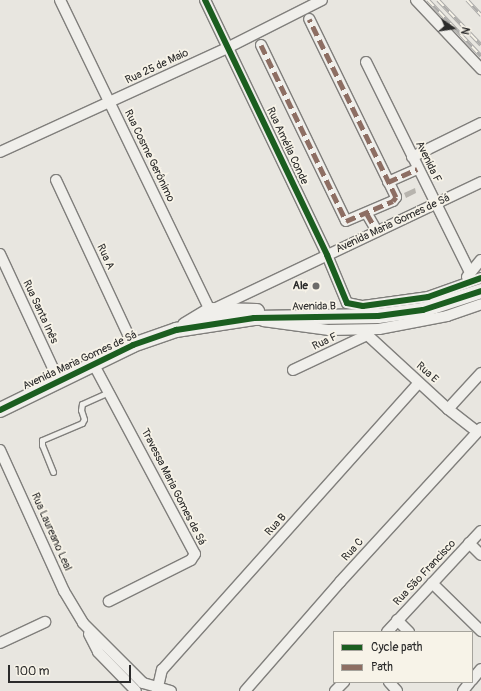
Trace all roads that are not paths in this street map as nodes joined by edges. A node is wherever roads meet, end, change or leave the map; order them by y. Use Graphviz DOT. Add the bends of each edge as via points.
graph roads {
  1 [pos="60,0"];
  2 [pos="205,0"];
  3 [pos="322,0"];
  4 [pos="416,0"];
  5 [pos="309,19"];
  6 [pos="260,44"];
  7 [pos="229,47"];
  8 [pos="366,62"];
  9 [pos="481,69"];
  10 [pos="110,103"];
  11 [pos="481,122"];
  12 [pos="0,152"];
  13 [pos="412,157"];
  14 [pos="417,169"];
  15 [pos="56,180"];
  16 [pos="388,182"];
  17 [pos="481,182"];
  18 [pos="435,204"];
  19 [pos="367,214"];
  20 [pos="377,231"];
  21 [pos="0,254"];
  22 [pos="328,254"];
  23 [pos="481,260"];
  24 [pos="470,272"];
  25 [pos="481,278"];
  26 [pos="464,286"];
  27 [pos="481,291"];
  28 [pos="481,304"];
  29 [pos="317,316"];
  30 [pos="213,317"];
  31 [pos="254,318"];
  32 [pos="365,333"];
  33 [pos="133,345"];
  34 [pos="94,365"];
  35 [pos="293,370"];
  36 [pos="481,373"];
  37 [pos="59,381"];
  38 [pos="420,383"];
  39 [pos="110,392"];
  40 [pos="448,409"];
  41 [pos="0,410"];
  42 [pos="479,430"];
  43 [pos="0,450"];
  44 [pos="53,472"];
  45 [pos="481,531"];
  46 [pos="469,543"];
  47 [pos="481,555"];
  48 [pos="432,583"];
  49 [pos="109,600"];
  50 [pos="397,620"];
  51 [pos="45,622"];
  52 [pos="83,623"];
  53 [pos="388,631"];
  54 [pos="408,631"];
  55 [pos="481,631"];
  56 [pos="0,643"];
  57 [pos="481,669"];
  58 [pos="473,678"];
  59 [pos="343,683"];
  60 [pos="390,683"];
  61 [pos="158,689"];
  62 [pos="136,691"];
  63 [pos="171,691"];
  64 [pos="245,691"];
  65 [pos="335,691"];
  66 [pos="397,691"];
  1 -- 10 [label="street, Rua Cosme Gerônimo"];
  2 -- 7 [label="street, Rua Amélia Conde"];
  3 -- 7 [label="street, Rua 25 de Maio"];
  4 -- 9 [label="street"];
  5 -- 16 [label="street"];
  6 -- 19 [label="street" via="346,221"];
  7 -- 10 [label="street, Rua 25 de Maio"];
  7 -- 22 [label="street, Rua Amélia Conde"];
  8 -- 13 [label="street, Avenida F"];
  10 -- 12 [label="street, Rua 25 de Maio"];
  10 -- 30 [label="street, Rua Cosme Gerônimo"];
  11 -- 13 [label="street"];
  13 -- 14 [label="street, Avenida F"];
  14 -- 16 [label="street"];
  14 -- 18 [label="street, Avenida F"];
  15 -- 33 [label="street, Rua A"];
  16 -- 19 [label="street" via="396,198"];
  17 -- 18 [label="street, Avenida Maria Gomes de Sá"];
  18 -- 20 [label="street, Avenida Maria Gomes de Sá"];
  18 -- 24 [label="street, Avenida F"];
  19 -- 20 [label="street"];
  20 -- 22 [label="street, Avenida Maria Gomes de Sá"];
  21 -- 37 [label="street, Rua Santa Inês"];
  22 -- 26 [label="street, Rua Amélia Conde" via="347,303 363,306 393,303 428,297"];
  22 -- 30 [label="street, Avenida Maria Gomes de Sá"];
  23 -- 24 [label="street"];
  24 -- 26 [label="street"];
  25 -- 26 [label="street"];
  27 -- 29 [label="street, Avenida B" via="423,310 378,316"];
  28 -- 32 [label="street, Rua F" via="447,316"];
  29 -- 30 [label="street, Avenida B" via="307,313"];
  29 -- 31 [label="street, Avenida B"];
  30 -- 31 [label="street, Avenida B"];
  30 -- 33 [label="street, Avenida Maria Gomes de Sá"];
  31 -- 32 [label="street, Rua F" via="299,328"];
  32 -- 35 [label="street, Rua F"];
  32 -- 38 [label="street, Rua E"];
  33 -- 34 [label="street, Avenida Maria Gomes de Sá"];
  34 -- 37 [label="street, Avenida Maria Gomes de Sá"];
  34 -- 39 [label="street, Travessa Maria Gomes de Sá"];
  36 -- 40 [label="street"];
  37 -- 41 [label="street, Avenida Maria Gomes de Sá"];
  38 -- 40 [label="street, Rua E"];
  38 -- 61 [label="street, Rua B" via="162,670"];
  39 -- 44 [label="lane" via="82,404 82,422 42,440"];
  39 -- 49 [label="street, Travessa Maria Gomes de Sá" via="195,554 191,560"];
  40 -- 42 [label="street, Rua E"];
  42 -- 64 [label="street, Rua C"];
  43 -- 52 [label="street, Rua Laureano Leal" via="64,591"];
  45 -- 46 [label="street, Rua São Francisco"];
  46 -- 47 [label="street"];
  46 -- 48 [label="street, Rua São Francisco"];
  48 -- 50 [label="street, Rua São Francisco"];
  48 -- 55 [label="street"];
  50 -- 53 [label="street, Rua São Francisco"];
  50 -- 54 [label="street"];
  51 -- 56 [label="street"];
  52 -- 61 [label="street, Rua Laureano Leal" via="143,682"];
  52 -- 62 [label="street, Rua Laureano Leal" via="98,652"];
  57 -- 58 [label="street"];
  59 -- 65 [label="street"];
  60 -- 66 [label="street"];
  61 -- 63 [label="street"];
}
